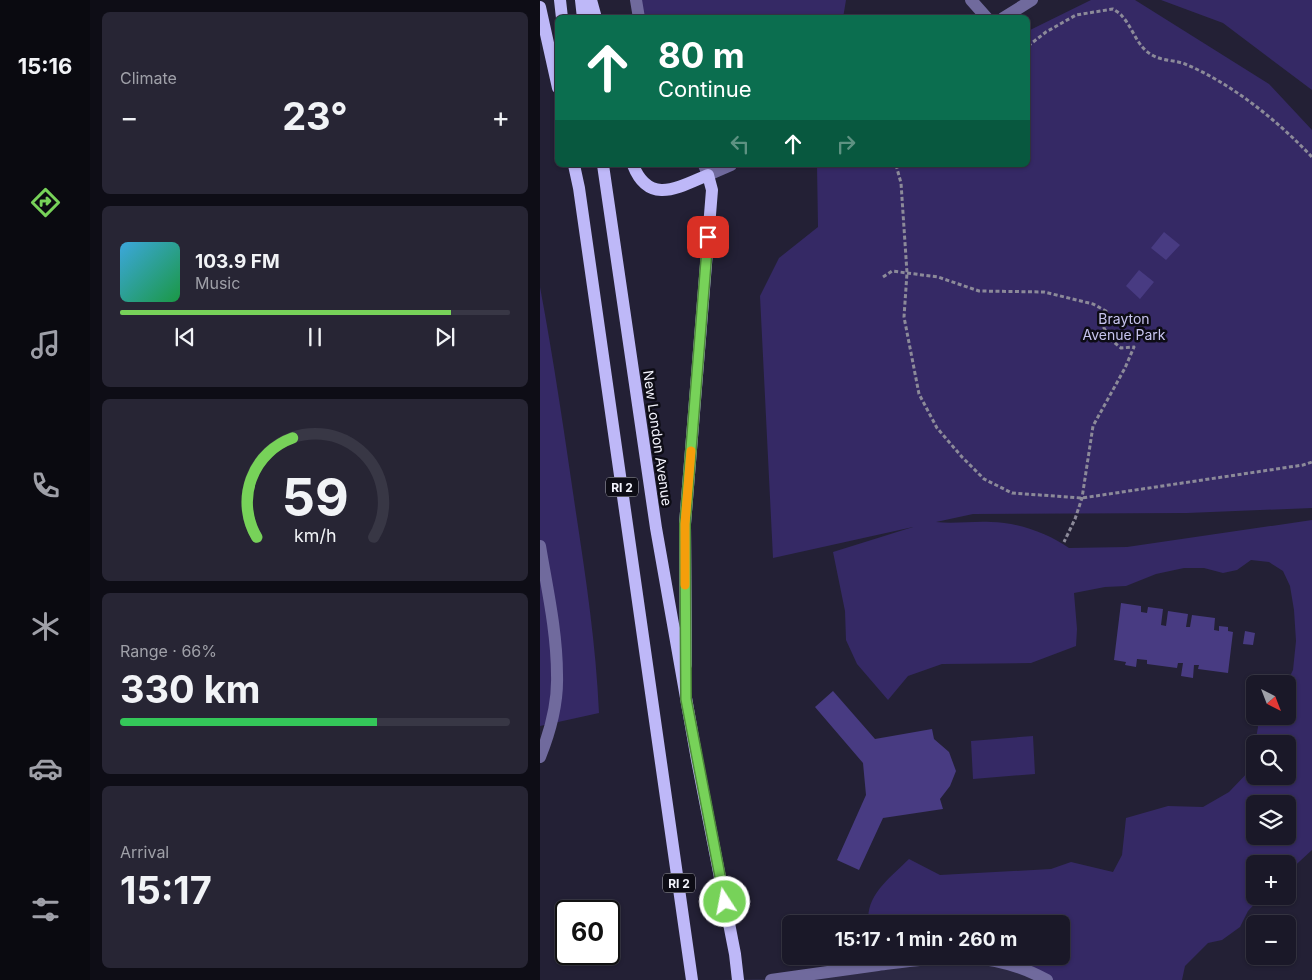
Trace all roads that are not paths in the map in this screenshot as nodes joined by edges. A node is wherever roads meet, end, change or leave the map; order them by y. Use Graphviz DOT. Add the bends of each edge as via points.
graph roads {
  1 [pos="560,0"];
  2 [pos="581,0"];
  3 [pos="591,0"];
  4 [pos="636,0"];
  5 [pos="971,0"];
  6 [pos="1032,0"];
  7 [pos="540,7"];
  8 [pos="562,15"];
  9 [pos="583,15"];
  10 [pos="595,15"];
  11 [pos="638,15"];
  12 [pos="984,15"];
  13 [pos="1008,15"];
  14 [pos="555,74"];
  15 [pos="576,167"];
  16 [pos="603,167"];
  17 [pos="634,167"];
  18 [pos="720,167"];
  19 [pos="706,170"];
  20 [pos="540,546"];
  21 [pos="686,699"];
  22 [pos="540,757"];
  23 [pos="692,980"];
  24 [pos="738,980"];
  25 [pos="772,980"];
  26 [pos="1047,980"];
  1 -- 8 [label="main road"];
  2 -- 9 [label="main road"];
  3 -- 10 [label="main road"];
  4 -- 11 [label="street"];
  5 -- 12 [label="street"];
  6 -- 13 [label="street"];
  7 -- 14 [label="main road"];
  15 -- 23 [label="main road, RI 2"];
  16 -- 21 [label="main road, New London Avenue / RI 2" via="656,528"];
  17 -- 19 [label="main road" via="645,185 659,191 674,189"];
  18 -- 19 [label="street"];
  19 -- 21 [label="main road" via="712,198 685,524"];
  20 -- 22 [label="street" via="558,676 553,711"];
  21 -- 24 [label="main road, New London Avenue / RI 2"];
  25 -- 26 [label="street" via="928,958 968,956 1011,964"];
}
